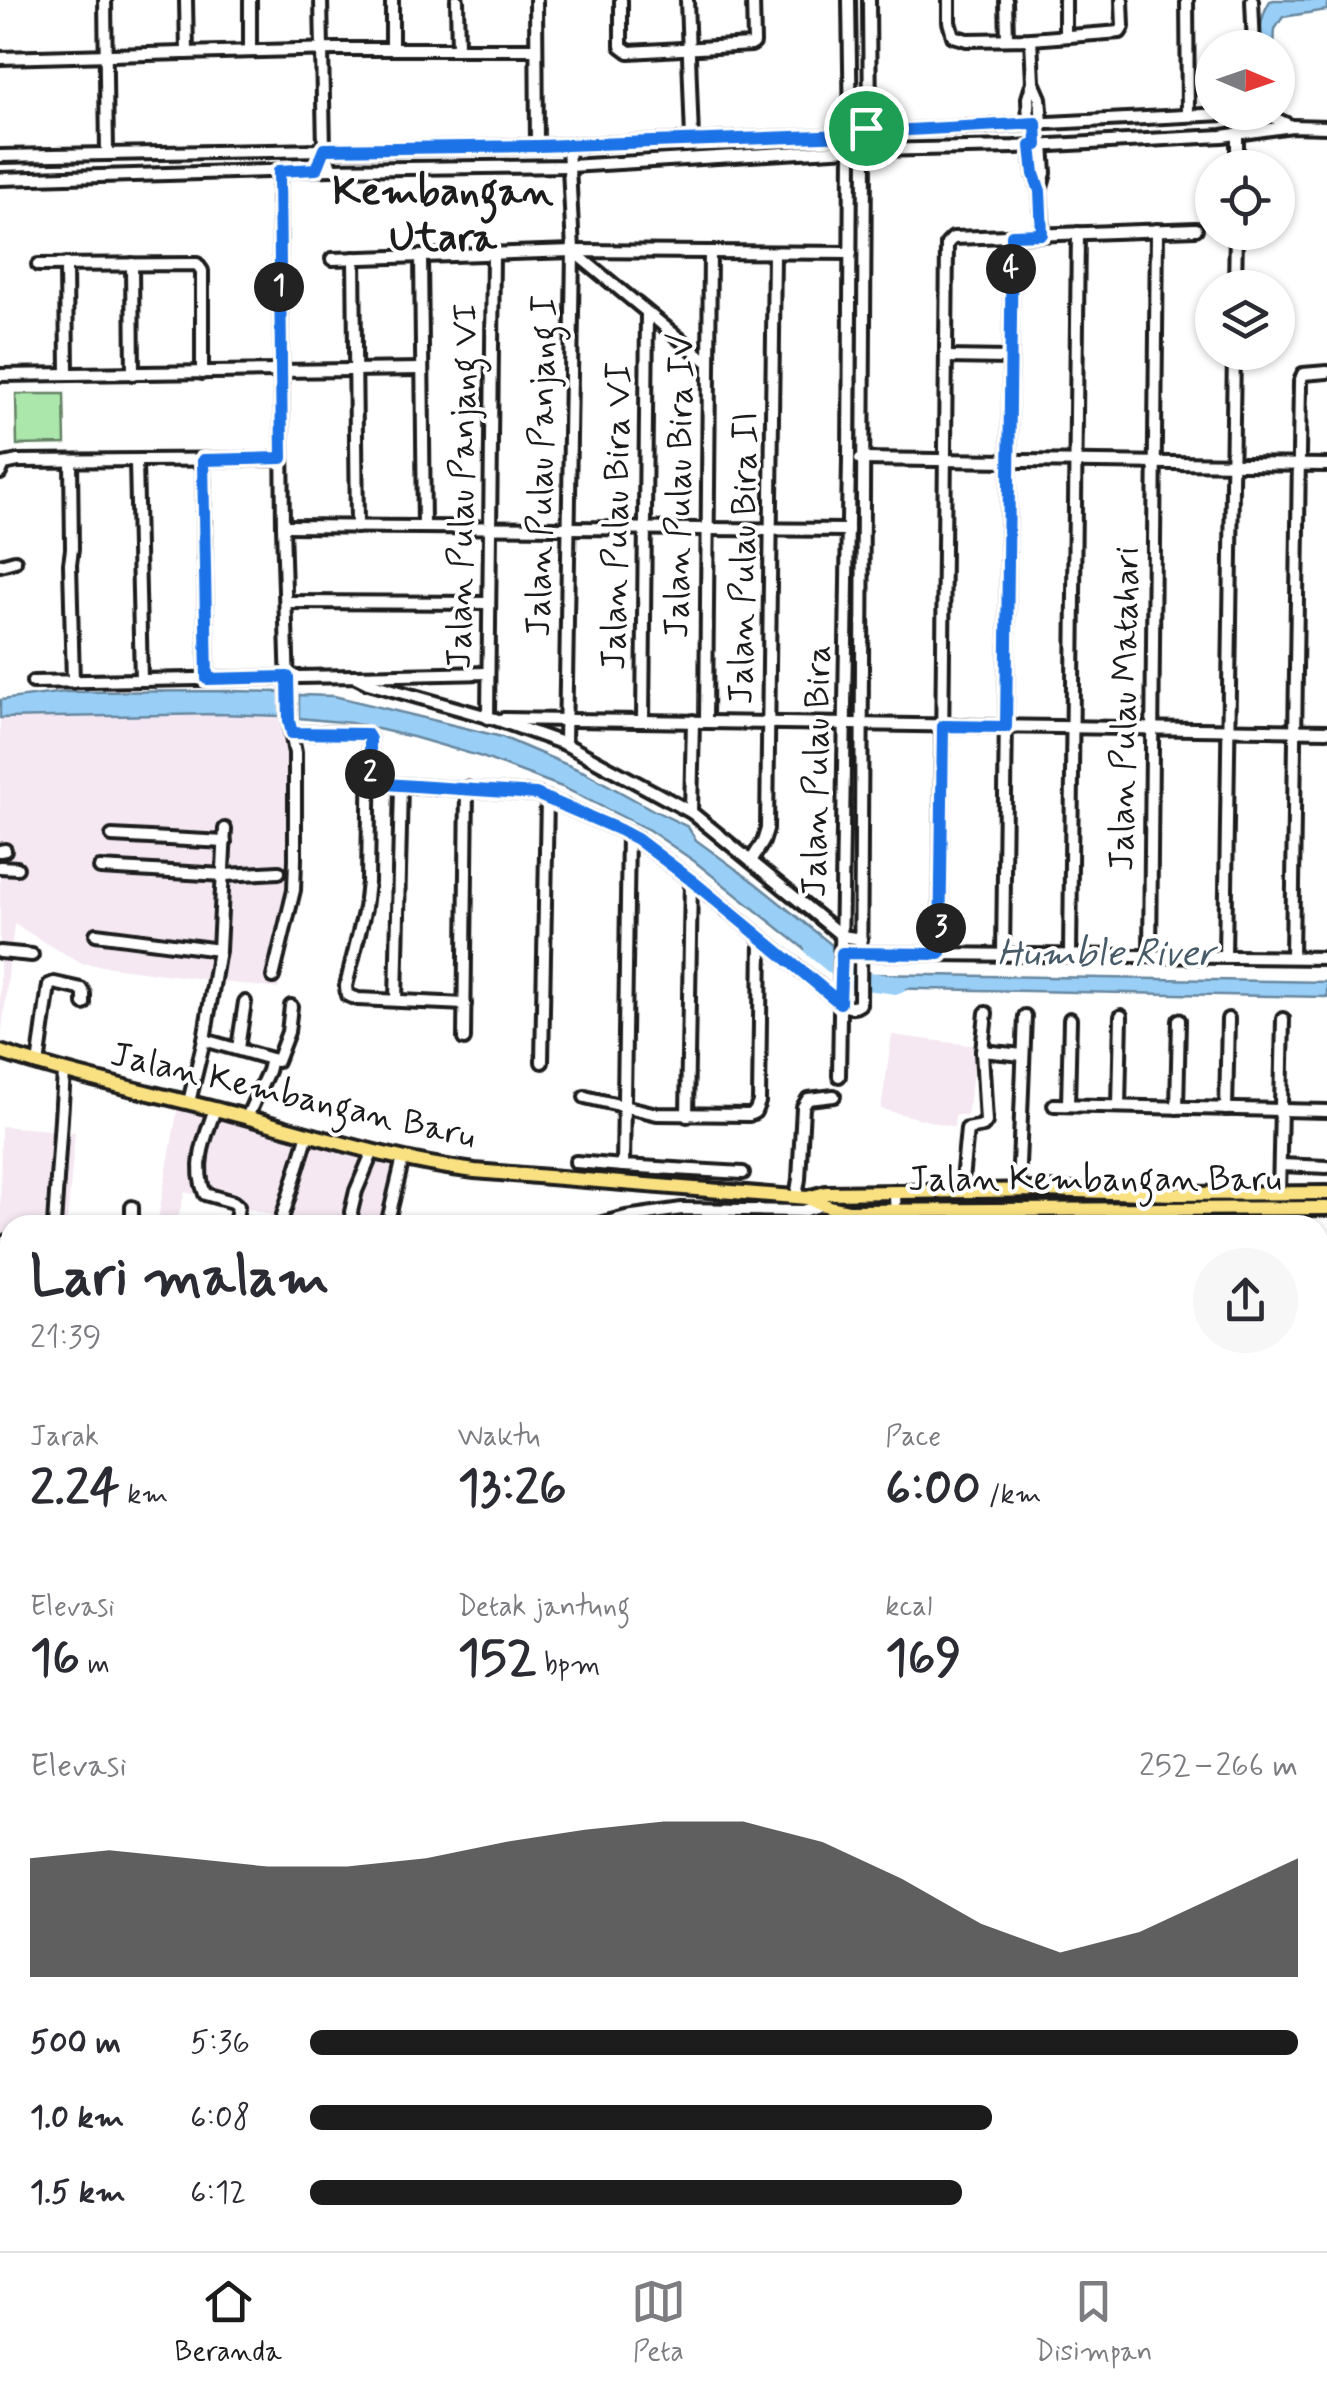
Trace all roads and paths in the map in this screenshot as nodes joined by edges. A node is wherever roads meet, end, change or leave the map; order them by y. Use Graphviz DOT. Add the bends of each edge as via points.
graph roads {
  1 [pos="104,0"];
  2 [pos="186,0"];
  3 [pos="250,0"];
  4 [pos="321,0"];
  5 [pos="392,0"];
  6 [pos="457,0"];
  7 [pos="536,0"];
  8 [pos="621,0"];
  9 [pos="688,0"];
  10 [pos="753,0"];
  11 [pos="849,0"];
  12 [pos="869,0"];
  13 [pos="949,0"];
  14 [pos="1006,0"];
  15 [pos="1065,0"];
  16 [pos="1122,0"];
  17 [pos="1187,0"];
  18 [pos="1252,0"];
  19 [pos="1253,30"];
  20 [pos="1066,36"];
  21 [pos="1006,39"];
  22 [pos="1031,39"];
  23 [pos="392,48"];
  24 [pos="458,48"];
  25 [pos="536,48"];
  26 [pos="322,49"];
  27 [pos="688,50"];
  28 [pos="250,51"];
  29 [pos="186,52"];
  30 [pos="106,56"];
  31 [pos="0,58"];
  32 [pos="1188,115"];
  33 [pos="1195,115"];
  34 [pos="1035,123"];
  35 [pos="1295,126"];
  36 [pos="1327,127"];
  37 [pos="1263,130"];
  38 [pos="871,131"];
  39 [pos="850,134"];
  40 [pos="1237,135"];
  41 [pos="692,140"];
  42 [pos="568,145"];
  43 [pos="1037,145"];
  44 [pos="538,146"];
  45 [pos="324,149"];
  46 [pos="850,150"];
  47 [pos="1237,150"];
  48 [pos="107,153"];
  49 [pos="869,153"];
  50 [pos="0,156"];
  51 [pos="570,166"];
  52 [pos="316,169"];
  53 [pos="332,169"];
  54 [pos="279,171"];
  55 [pos="0,179"];
  56 [pos="1195,229"];
  57 [pos="1157,230"];
  58 [pos="1078,233"];
  59 [pos="1042,234"];
  60 [pos="1012,235"];
  61 [pos="574,251"];
  62 [pos="710,252"];
  63 [pos="774,252"];
  64 [pos="851,253"];
  65 [pos="493,254"];
  66 [pos="421,256"];
  67 [pos="354,258"];
  68 [pos="332,259"];
  69 [pos="66,264"];
  70 [pos="132,264"];
  71 [pos="38,265"];
  72 [pos="647,312"];
  73 [pos="946,357"];
  74 [pos="1010,358"];
  75 [pos="709,363"];
  76 [pos="422,369"];
  77 [pos="1234,370"];
  78 [pos="356,371"];
  79 [pos="280,372"];
  80 [pos="1327,372"];
  81 [pos="202,373"];
  82 [pos="67,374"];
  83 [pos="134,374"];
  84 [pos="0,375"];
  85 [pos="282,458"];
  86 [pos="849,459"];
  87 [pos="203,460"];
  88 [pos="864,460"];
  89 [pos="945,460"];
  90 [pos="136,461"];
  91 [pos="1009,461"];
  92 [pos="71,462"];
  93 [pos="1076,462"];
  94 [pos="1155,463"];
  95 [pos="1232,464"];
  96 [pos="1298,465"];
  97 [pos="1327,465"];
  98 [pos="0,473"];
  99 [pos="283,526"];
  100 [pos="357,527"];
  101 [pos="424,527"];
  102 [pos="490,527"];
  103 [pos="568,527"];
  104 [pos="645,528"];
  105 [pos="708,529"];
  106 [pos="772,529"];
  107 [pos="848,530"];
  108 [pos="16,561"];
  109 [pos="0,565"];
  110 [pos="286,602"];
  111 [pos="489,603"];
  112 [pos="488,672"];
  113 [pos="354,676"];
  114 [pos="207,679"];
  115 [pos="140,680"];
  116 [pos="288,681"];
  117 [pos="33,682"];
  118 [pos="72,682"];
  119 [pos="492,718"];
  120 [pos="565,720"];
  121 [pos="643,721"];
  122 [pos="692,721"];
  123 [pos="706,721"];
  124 [pos="770,722"];
  125 [pos="845,722"];
  126 [pos="290,726"];
  127 [pos="862,726"];
  128 [pos="943,726"];
  129 [pos="1006,727"];
  130 [pos="1072,728"];
  131 [pos="1152,729"];
  132 [pos="1227,730"];
  133 [pos="1294,730"];
  134 [pos="1327,730"];
  135 [pos="565,744"];
  136 [pos="370,783"];
  137 [pos="400,784"];
  138 [pos="467,788"];
  139 [pos="547,798"];
  140 [pos="691,812"];
  141 [pos="628,834"];
  142 [pos="112,836"];
  143 [pos="751,861"];
  144 [pos="0,867"];
  145 [pos="17,868"];
  146 [pos="100,868"];
  147 [pos="279,872"];
  148 [pos="224,875"];
  149 [pos="691,880"];
  150 [pos="96,934"];
  151 [pos="842,936"];
  152 [pos="761,939"];
  153 [pos="861,939"];
  154 [pos="219,950"];
  155 [pos="0,952"];
  156 [pos="842,953"];
  157 [pos="861,953"];
  158 [pos="940,954"];
  159 [pos="1003,954"];
  160 [pos="1070,955"];
  161 [pos="32,956"];
  162 [pos="1150,956"];
  163 [pos="1224,957"];
  164 [pos="1292,958"];
  165 [pos="1327,958"];
  166 [pos="273,977"];
  167 [pos="841,998"];
  168 [pos="396,1000"];
  169 [pos="246,1002"];
  170 [pos="84,1004"];
  171 [pos="464,1004"];
  172 [pos="291,1006"];
  173 [pos="986,1013"];
  174 [pos="1025,1016"];
  175 [pos="1121,1016"];
  176 [pos="1070,1019"];
  177 [pos="1283,1019"];
  178 [pos="1179,1020"];
  179 [pos="1228,1020"];
  180 [pos="464,1039"];
  181 [pos="204,1040"];
  182 [pos="238,1048"];
  183 [pos="0,1052"];
  184 [pos="982,1052"];
  185 [pos="1023,1055"];
  186 [pos="271,1059"];
  187 [pos="542,1062"];
  188 [pos="38,1065"];
  189 [pos="64,1072"];
  190 [pos="839,1076"];
  191 [pos="834,1096"];
  192 [pos="585,1097"];
  193 [pos="190,1102"];
  194 [pos="1054,1105"];
  195 [pos="1068,1105"];
  196 [pos="1119,1106"];
  197 [pos="624,1107"];
  198 [pos="1177,1108"];
  199 [pos="216,1109"];
  200 [pos="1226,1109"];
  201 [pos="1281,1110"];
  202 [pos="1327,1111"];
  203 [pos="687,1116"];
  204 [pos="247,1118"];
  205 [pos="308,1134"];
  206 [pos="374,1151"];
  207 [pos="403,1158"];
  208 [pos="576,1162"];
  209 [pos="622,1166"];
  210 [pos="1280,1166"];
  211 [pos="1327,1166"];
  212 [pos="742,1172"];
  213 [pos="1018,1190"];
  214 [pos="961,1191"];
  215 [pos="1327,1193"];
  216 [pos="896,1194"];
  217 [pos="1279,1194"];
  218 [pos="801,1197"];
  219 [pos="822,1205"];
  220 [pos="132,1207"];
  221 [pos="1327,1208"];
  222 [pos="55,1215"];
  223 [pos="132,1215"];
  224 [pos="237,1215"];
  225 [pos="283,1215"];
  226 [pos="351,1215"];
  227 [pos="389,1215"];
  228 [pos="640,1215"];
  229 [pos="872,1215"];
  230 [pos="896,1215"];
  231 [pos="1053,1215"];
  1 -- 30 [label="street"];
  2 -- 29 [label="street"];
  3 -- 28 [label="street"];
  4 -- 26 [label="street"];
  5 -- 23 [label="street"];
  6 -- 24 [label="street"];
  7 -- 25 [label="street"];
  8 -- 27 [label="street" via="624,50"];
  9 -- 27 [label="street"];
  10 -- 27 [label="street" via="751,46"];
  11 -- 39 [label="street"];
  12 -- 38 [label="street"];
  13 -- 21 [label="street" via="953,36"];
  14 -- 21 [label="street"];
  15 -- 20 [label="street"];
  16 -- 20 [label="street" via="1120,32"];
  17 -- 32 [label="street"];
  18 -- 19 [label="street"];
  20 -- 22 [label="street"];
  21 -- 22 [label="street"];
  22 -- 34 [label="street" via="1028,98"];
  23 -- 24 [label="street"];
  23 -- 26 [label="street"];
  24 -- 25 [label="street"];
  25 -- 44 [label="street"];
  26 -- 28 [label="street"];
  26 -- 45 [label="street"];
  27 -- 41 [label="street"];
  28 -- 29 [label="street"];
  29 -- 30 [label="street"];
  30 -- 31 [label="street"];
  30 -- 48 [label="street"];
  32 -- 33 [label="street"];
  32 -- 34 [label="street"];
  34 -- 38 [label="street"];
  34 -- 43 [label="street"];
  35 -- 36 [label="street"];
  37 -- 40 [label="street"];
  38 -- 39 [label="street"];
  38 -- 49 [label="street" via="876,142"];
  39 -- 41 [label="street"];
  39 -- 46 [label="street"];
  40 -- 43 [label="street"];
  40 -- 47 [label="street"];
  41 -- 42 [label="street"];
  42 -- 44 [label="street"];
  42 -- 51 [label="street"];
  43 -- 49 [label="street"];
  43 -- 59 [label="street"];
  44 -- 45 [label="street"];
  45 -- 48 [label="street"];
  45 -- 52 [label="street"];
  45 -- 53 [label="street"];
  46 -- 49 [label="street"];
  46 -- 51 [label="street"];
  46 -- 64 [label="street, Jalan Pulau Bira"];
  48 -- 50 [label="street"];
  49 -- 88 [label="street, Jalan Pulau Bira"];
  51 -- 53 [label="street"];
  51 -- 61 [label="street"];
  52 -- 53 [label="street"];
  52 -- 54 [label="street"];
  54 -- 55 [label="street"];
  54 -- 79 [label="street"];
  56 -- 57 [label="street"];
  57 -- 58 [label="street"];
  57 -- 94 [label="street, Jalan Pulau Matahari"];
  58 -- 59 [label="street"];
  58 -- 93 [label="street"];
  59 -- 60 [label="street"];
  60 -- 73 [label="street" via="949,240"];
  60 -- 74 [label="street"];
  61 -- 62 [label="street"];
  61 -- 65 [label="street, Jalan Pulau Panjang I"];
  61 -- 72 [label="street"];
  61 -- 103 [label="street, Jalan Pulau Panjang I"];
  62 -- 63 [label="street"];
  62 -- 75 [label="street, Jalan Pulau Bira IV"];
  63 -- 64 [label="street"];
  63 -- 106 [label="street, Jalan Pulau Bira II"];
  64 -- 86 [label="street, Jalan Pulau Bira"];
  65 -- 66 [label="street, Jalan Pulau Panjang I"];
  65 -- 102 [label="street, Jalan Pulau Panjang VI"];
  66 -- 67 [label="street, Jalan Pulau Panjang I"];
  66 -- 76 [label="street"];
  67 -- 68 [label="street, Jalan Pulau Panjang I"];
  67 -- 78 [label="street"];
  69 -- 70 [label="street"];
  69 -- 71 [label="street"];
  69 -- 82 [label="street"];
  70 -- 81 [label="street" via="200,266"];
  70 -- 83 [label="street"];
  72 -- 75 [label="street"];
  72 -- 104 [label="street, Jalan Pulau Bira VI"];
  73 -- 74 [label="street"];
  73 -- 89 [label="street"];
  74 -- 91 [label="street"];
  75 -- 105 [label="street, Jalan Pulau Bira IV"];
  76 -- 78 [label="street"];
  76 -- 101 [label="street"];
  77 -- 95 [label="street"];
  78 -- 79 [label="street"];
  78 -- 100 [label="street"];
  79 -- 81 [label="street"];
  79 -- 85 [label="street"];
  80 -- 96 [label="street" via="1302,374"];
  81 -- 83 [label="street"];
  82 -- 83 [label="street"];
  82 -- 84 [label="street"];
  85 -- 87 [label="street"];
  85 -- 99 [label="street"];
  86 -- 88 [label="street"];
  86 -- 107 [label="street, Jalan Pulau Bira"];
  87 -- 90 [label="street"];
  87 -- 114 [label="street"];
  88 -- 89 [label="street"];
  88 -- 127 [label="street, Jalan Pulau Bira"];
  89 -- 91 [label="street"];
  89 -- 128 [label="street"];
  90 -- 92 [label="street"];
  90 -- 115 [label="street"];
  91 -- 93 [label="street"];
  91 -- 129 [label="street"];
  92 -- 98 [label="street" via="10,462"];
  92 -- 118 [label="street"];
  93 -- 94 [label="street"];
  93 -- 130 [label="street"];
  94 -- 95 [label="street"];
  94 -- 131 [label="street, Jalan Pulau Matahari"];
  95 -- 96 [label="street"];
  95 -- 132 [label="street"];
  96 -- 97 [label="street"];
  96 -- 133 [label="street"];
  99 -- 100 [label="street"];
  99 -- 110 [label="street"];
  100 -- 101 [label="street"];
  101 -- 102 [label="street"];
  102 -- 103 [label="street"];
  102 -- 111 [label="street, Jalan Pulau Panjang VI"];
  103 -- 104 [label="street"];
  103 -- 120 [label="street, Jalan Pulau Panjang I"];
  104 -- 105 [label="street"];
  104 -- 121 [label="street, Jalan Pulau Bira VI"];
  105 -- 106 [label="street"];
  105 -- 123 [label="street, Jalan Pulau Bira IV"];
  106 -- 107 [label="street"];
  106 -- 124 [label="street, Jalan Pulau Bira II"];
  107 -- 125 [label="street, Jalan Pulau Bira"];
  108 -- 109 [label="street"];
  110 -- 111 [label="street"];
  110 -- 116 [label="street"];
  111 -- 112 [label="street, Jalan Pulau Panjang VI"];
  112 -- 113 [label="street"];
  112 -- 119 [label="street, Jalan Pulau Panjang VI"];
  113 -- 116 [label="street"];
  113 -- 119 [label="street"];
  114 -- 115 [label="street"];
  114 -- 116 [label="street"];
  115 -- 118 [label="street"];
  116 -- 126 [label="street"];
  117 -- 118 [label="street"];
  119 -- 120 [label="street"];
  119 -- 135 [label="street"];
  120 -- 121 [label="street"];
  120 -- 135 [label="street, Jalan Pulau Panjang I"];
  121 -- 122 [label="street"];
  122 -- 123 [label="street"];
  122 -- 140 [label="street"];
  123 -- 124 [label="street"];
  124 -- 125 [label="street"];
  124 -- 143 [label="street, Jalan Pulau Bira II" via="767,829"];
  125 -- 127 [label="street"];
  125 -- 151 [label="street, Jalan Pulau Bira"];
  126 -- 136 [label="street" via="367,734"];
  126 -- 166 [label="street" via="295,875"];
  127 -- 128 [label="street"];
  127 -- 153 [label="street, Jalan Pulau Bira"];
  128 -- 129 [label="street"];
  128 -- 158 [label="street"];
  129 -- 130 [label="street"];
  129 -- 159 [label="street"];
  130 -- 131 [label="street"];
  130 -- 160 [label="street"];
  131 -- 132 [label="street"];
  131 -- 162 [label="street, Jalan Pulau Matahari"];
  132 -- 133 [label="street"];
  132 -- 163 [label="street"];
  133 -- 134 [label="street"];
  133 -- 164 [label="street"];
  135 -- 140 [label="street"];
  136 -- 137 [label="street"];
  136 -- 168 [label="street" via="368,882 347,995"];
  137 -- 138 [label="street"];
  137 -- 168 [label="street"];
  138 -- 139 [label="street"];
  138 -- 171 [label="street"];
  139 -- 141 [label="street"];
  139 -- 187 [label="street"];
  140 -- 143 [label="street"];
  141 -- 149 [label="street"];
  141 -- 197 [label="street"];
  142 -- 148 [label="street" via="225,836"];
  143 -- 151 [label="street"];
  144 -- 145 [label="street"];
  146 -- 148 [label="street"];
  147 -- 148 [label="street"];
  148 -- 154 [label="street"];
  149 -- 152 [label="street"];
  149 -- 203 [label="street"];
  150 -- 154 [label="street"];
  151 -- 153 [label="street"];
  151 -- 156 [label="street, Jalan Pulau Bira"];
  152 -- 167 [label="street"];
  152 -- 203 [label="street" via="758,1107 749,1115"];
  153 -- 157 [label="street, Jalan Pulau Bira"];
  154 -- 181 [label="street"];
  155 -- 161 [label="street"];
  156 -- 157 [label="street"];
  156 -- 167 [label="street, Jalan Pulau Bira"];
  157 -- 158 [label="street"];
  157 -- 167 [label="street, Jalan Pulau Bira" via="860,1004 853,1008"];
  158 -- 159 [label="street"];
  159 -- 160 [label="street"];
  160 -- 162 [label="street"];
  162 -- 163 [label="street"];
  163 -- 164 [label="street"];
  164 -- 165 [label="street"];
  167 -- 190 [label="street"];
  168 -- 171 [label="street"];
  169 -- 182 [label="street"];
  170 -- 188 [label="street" via="81,989 49,985"];
  171 -- 180 [label="street"];
  172 -- 186 [label="street" via="277,1062"];
  173 -- 184 [label="street"];
  174 -- 185 [label="street"];
  175 -- 196 [label="street"];
  176 -- 195 [label="street"];
  177 -- 201 [label="street"];
  178 -- 198 [label="street"];
  179 -- 200 [label="street"];
  181 -- 182 [label="street"];
  181 -- 193 [label="street"];
  182 -- 186 [label="street"];
  183 -- 188 [label="main road, Jalan Kembangan Baru"];
  184 -- 185 [label="street"];
  184 -- 214 [label="street" via="986,1122 967,1129"];
  185 -- 213 [label="street"];
  186 -- 204 [label="street"];
  188 -- 189 [label="main road, Jalan Kembangan Baru"];
  189 -- 193 [label="main road, Jalan Kembangan Baru"];
  189 -- 222 [label="street, Jalan Kembangan Baru"];
  191 -- 218 [label="street" via="808,1099 803,1107"];
  192 -- 197 [label="street"];
  193 -- 199 [label="main road, Jalan Kembangan Baru"];
  194 -- 195 [label="street"];
  195 -- 196 [label="street"];
  196 -- 198 [label="street"];
  197 -- 203 [label="street"];
  197 -- 209 [label="street"];
  198 -- 200 [label="street"];
  199 -- 204 [label="main road, Jalan Kembangan Baru"];
  199 -- 224 [label="street" via="198,1161 202,1187 238,1206"];
  200 -- 201 [label="street"];
  201 -- 202 [label="street"];
  201 -- 210 [label="street"];
  204 -- 205 [label="main road, Jalan Kembangan Baru"];
  205 -- 206 [label="main road, Jalan Kembangan Baru"];
  205 -- 225 [label="street"];
  206 -- 207 [label="main road, Jalan Kembangan Baru"];
  206 -- 226 [label="street"];
  207 -- 218 [label="main road, Jalan Kembangan Baru" via="476,1171"];
  207 -- 227 [label="street"];
  208 -- 209 [label="street"];
  209 -- 212 [label="street"];
  210 -- 211 [label="street"];
  210 -- 217 [label="street"];
  213 -- 214 [label="main road, Jalan Kembangan Baru"];
  213 -- 217 [label="main road, Jalan Kembangan Baru"];
  214 -- 216 [label="main road, Jalan Kembangan Baru"];
  215 -- 217 [label="main road, Jalan Kembangan Baru"];
  216 -- 218 [label="main road, Jalan Kembangan Baru"];
  216 -- 230 [label="street"];
  218 -- 219 [label="main road, Jalan Kembangan Baru"];
  219 -- 228 [label="street"];
  219 -- 229 [label="main road, Jalan Kembangan Baru"];
  220 -- 223 [label="street"];
  221 -- 231 [label="main road, Jalan Kembangan Baru"];
}
